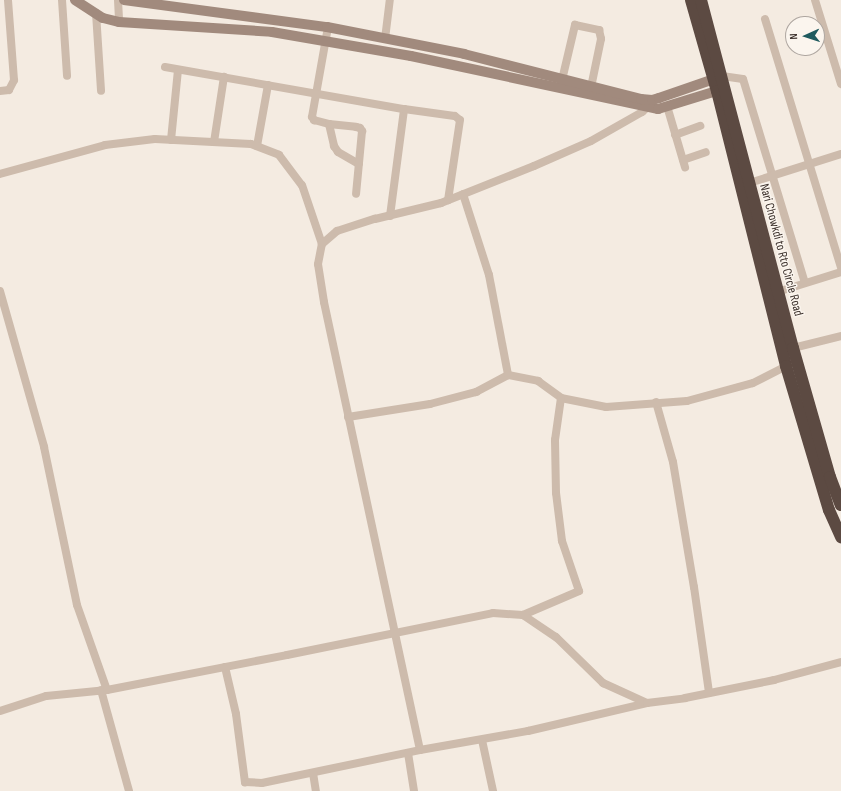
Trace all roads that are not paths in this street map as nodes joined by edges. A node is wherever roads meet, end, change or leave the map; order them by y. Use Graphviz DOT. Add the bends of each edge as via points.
graph roads {
  1 [pos="8,0"];
  2 [pos="62,0"];
  3 [pos="75,0"];
  4 [pos="118,0"];
  5 [pos="124,0"];
  6 [pos="390,0"];
  7 [pos="815,0"];
  8 [pos="697,3"];
  9 [pos="96,13"];
  10 [pos="765,19"];
  11 [pos="119,22"];
  12 [pos="328,27"];
  13 [pos="385,39"];
  14 [pos="325,41"];
  15 [pos="488,60"];
  16 [pos="165,67"];
  17 [pos="178,70"];
  18 [pos="485,72"];
  19 [pos="67,76"];
  20 [pos="224,77"];
  21 [pos="562,80"];
  22 [pos="722,82"];
  23 [pos="841,84"];
  24 [pos="268,85"];
  25 [pos="0,91"];
  26 [pos="101,91"];
  27 [pos="591,91"];
  28 [pos="316,93"];
  29 [pos="651,104"];
  30 [pos="667,106"];
  31 [pos="404,109"];
  32 [pos="329,124"];
  33 [pos="700,126"];
  34 [pos="675,135"];
  35 [pos="171,140"];
  36 [pos="214,142"];
  37 [pos="258,146"];
  38 [pos="706,152"];
  39 [pos="841,154"];
  40 [pos="359,164"];
  41 [pos="808,164"];
  42 [pos="0,174"];
  43 [pos="773,175"];
  44 [pos="744,185"];
  45 [pos="356,194"];
  46 [pos="463,194"];
  47 [pos="448,200"];
  48 [pos="390,216"];
  49 [pos="322,244"];
  50 [pos="841,268"];
  51 [pos="841,272"];
  52 [pos="805,283"];
  53 [pos="0,291"];
  54 [pos="773,294"];
  55 [pos="841,336"];
  56 [pos="793,348"];
  57 [pos="786,366"];
  58 [pos="508,375"];
  59 [pos="561,398"];
  60 [pos="656,402"];
  61 [pos="348,417"];
  62 [pos="841,505"];
  63 [pos="841,537"];
  64 [pos="523,615"];
  65 [pos="394,632"];
  66 [pos="841,662"];
  67 [pos="225,667"];
  68 [pos="104,690"];
  69 [pos="709,693"];
  70 [pos="647,703"];
  71 [pos="0,711"];
  72 [pos="482,740"];
  73 [pos="420,750"];
  74 [pos="408,753"];
  75 [pos="313,773"];
  76 [pos="252,782"];
  77 [pos="129,791"];
  78 [pos="246,791"];
  79 [pos="316,791"];
  80 [pos="414,791"];
  81 [pos="493,791"];
  1 -- 25 [label="street" via="14,80 9,90"];
  2 -- 19 [label="street"];
  3 -- 9 [label="street"];
  4 -- 11 [label="street"];
  5 -- 12 [label="street"];
  6 -- 13 [label="street"];
  7 -- 23 [label="street"];
  8 -- 22 [label="highway, Nari Chowkdi to Rto Circle Road"];
  9 -- 11 [label="street"];
  9 -- 26 [label="street"];
  10 -- 41 [label="street"];
  11 -- 14 [label="street" via="272,32"];
  12 -- 13 [label="street"];
  12 -- 14 [label="street"];
  13 -- 15 [label="street"];
  14 -- 18 [label="street"];
  14 -- 28 [label="street"];
  15 -- 18 [label="street"];
  15 -- 21 [label="street"];
  16 -- 17 [label="street"];
  17 -- 20 [label="street"];
  17 -- 35 [label="street"];
  18 -- 27 [label="street"];
  20 -- 24 [label="street"];
  20 -- 36 [label="street"];
  21 -- 27 [label="street"];
  21 -- 27 [label="street" via="575,25 600,30"];
  22 -- 29 [label="street"];
  22 -- 30 [label="street"];
  22 -- 43 [label="street" via="743,79"];
  22 -- 44 [label="highway, Nari Chowkdi to Rto Circle Road"];
  24 -- 28 [label="street"];
  24 -- 37 [label="street"];
  27 -- 29 [label="street" via="641,99"];
  28 -- 31 [label="street"];
  28 -- 32 [label="street" via="312,117 314,120"];
  29 -- 30 [label="street" via="658,109"];
  29 -- 46 [label="street" via="590,141"];
  30 -- 34 [label="street"];
  31 -- 47 [label="street" via="455,116 460,120"];
  31 -- 48 [label="street"];
  32 -- 40 [label="street" via="338,152"];
  32 -- 40 [label="street" via="360,128 362,131"];
  33 -- 34 [label="street"];
  34 -- 38 [label="street" via="684,163"];
  35 -- 36 [label="street"];
  35 -- 42 [label="street" via="155,139 105,145"];
  36 -- 37 [label="street"];
  37 -- 49 [label="street" via="279,155 302,185"];
  39 -- 41 [label="street"];
  40 -- 45 [label="street"];
  41 -- 43 [label="street"];
  41 -- 50 [label="street"];
  43 -- 44 [label="street"];
  43 -- 52 [label="street"];
  44 -- 54 [label="highway, Nari Chowkdi to Rto Circle Road"];
  46 -- 47 [label="street"];
  46 -- 58 [label="street" via="489,275"];
  47 -- 48 [label="street"];
  48 -- 49 [label="street" via="337,231"];
  49 -- 61 [label="street" via="318,264"];
  51 -- 52 [label="street"];
  52 -- 54 [label="street"];
  53 -- 68 [label="street" via="44,447 77,605"];
  54 -- 56 [label="highway, Nari Chowkdi to Rto Circle Road"];
  54 -- 57 [label="highway"];
  55 -- 56 [label="street"];
  56 -- 62 [label="highway, Nari Chowkdi to Rto Circle Road" via="830,477"];
  57 -- 60 [label="street" via="753,382 687,401"];
  57 -- 63 [label="highway" via="829,510"];
  58 -- 59 [label="street" via="538,380"];
  58 -- 61 [label="street" via="476,392 430,404"];
  59 -- 60 [label="street" via="606,407"];
  59 -- 64 [label="street" via="555,440 556,493 562,540 579,591"];
  60 -- 69 [label="street" via="673,462"];
  61 -- 65 [label="street"];
  64 -- 65 [label="street" via="493,613"];
  64 -- 70 [label="street" via="556,637 603,683"];
  65 -- 67 [label="street"];
  65 -- 73 [label="street"];
  66 -- 69 [label="street" via="774,680"];
  67 -- 68 [label="street"];
  67 -- 76 [label="street" via="236,714 245,782"];
  68 -- 71 [label="street" via="46,696"];
  68 -- 77 [label="street"];
  69 -- 70 [label="street"];
  70 -- 72 [label="street"];
  72 -- 73 [label="street"];
  72 -- 81 [label="street"];
  73 -- 74 [label="street"];
  74 -- 75 [label="street"];
  74 -- 80 [label="street"];
  75 -- 76 [label="street" via="262,783"];
  75 -- 79 [label="street"];
  76 -- 78 [label="street"];
}
